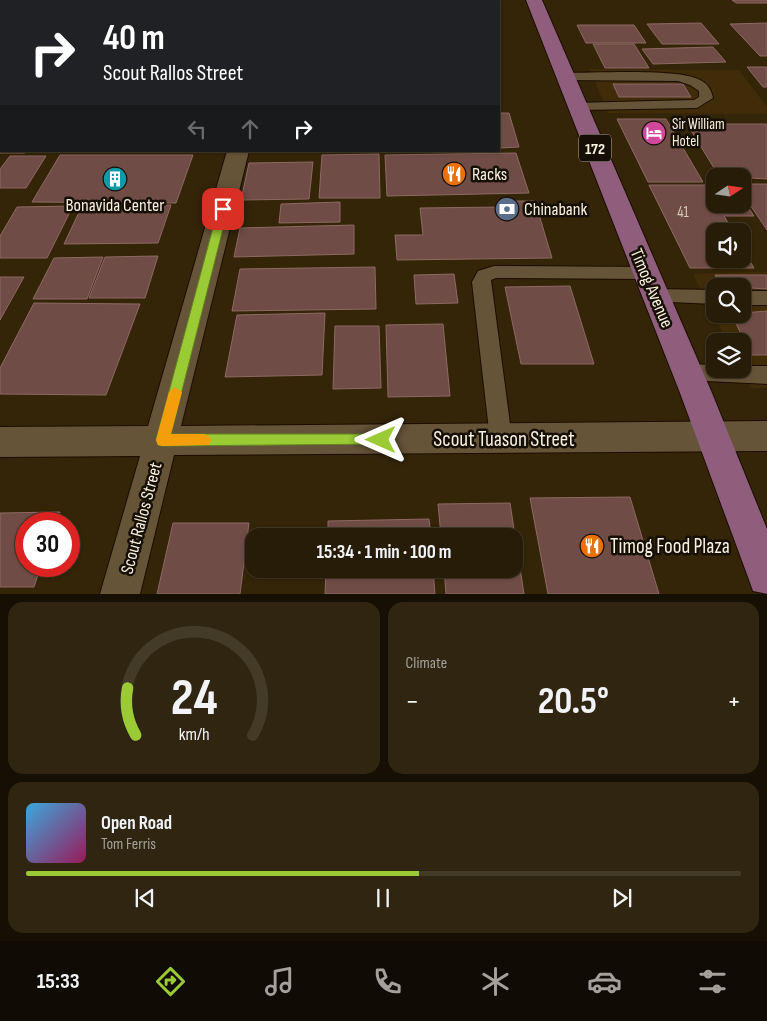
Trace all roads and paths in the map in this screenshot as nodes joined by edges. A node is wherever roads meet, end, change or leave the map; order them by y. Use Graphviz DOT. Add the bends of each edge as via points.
graph roads {
  1 [pos="534,0"];
  2 [pos="566,77"];
  3 [pos="579,106"];
  4 [pos="238,152"];
  5 [pos="650,284"];
  6 [pos="706,295"];
  7 [pos="687,372"];
  8 [pos="767,376"];
  9 [pos="712,435"];
  10 [pos="767,436"];
  11 [pos="501,439"];
  12 [pos="162,440"];
  13 [pos="0,442"];
  14 [pos="767,577"];
  15 [pos="120,594"];
  1 -- 2 [label="main road, Timog Avenue / 172"];
  2 -- 3 [label="main road, Timog Avenue / 172"];
  2 -- 3 [label="lane" via="678,77 695,82 706,90 706,98 697,104"];
  3 -- 5 [label="main road, Timog Avenue / 172"];
  4 -- 12 [label="street, Scout Rallos Street"];
  5 -- 6 [label="lane"];
  5 -- 7 [label="main road, Timog Avenue / 172"];
  5 -- 11 [label="lane" via="494,272 484,276 480,282"];
  7 -- 8 [label="lane"];
  7 -- 9 [label="main road, Timog Avenue / 172"];
  9 -- 10 [label="street, Scout Tuason Street"];
  9 -- 11 [label="street, Scout Tuason Street"];
  9 -- 14 [label="main road, Timog Avenue / 172"];
  11 -- 12 [label="street, Scout Tuason Street"];
  12 -- 13 [label="street, Scout Tuason Street"];
  12 -- 15 [label="street, Scout Rallos Street"];
}
